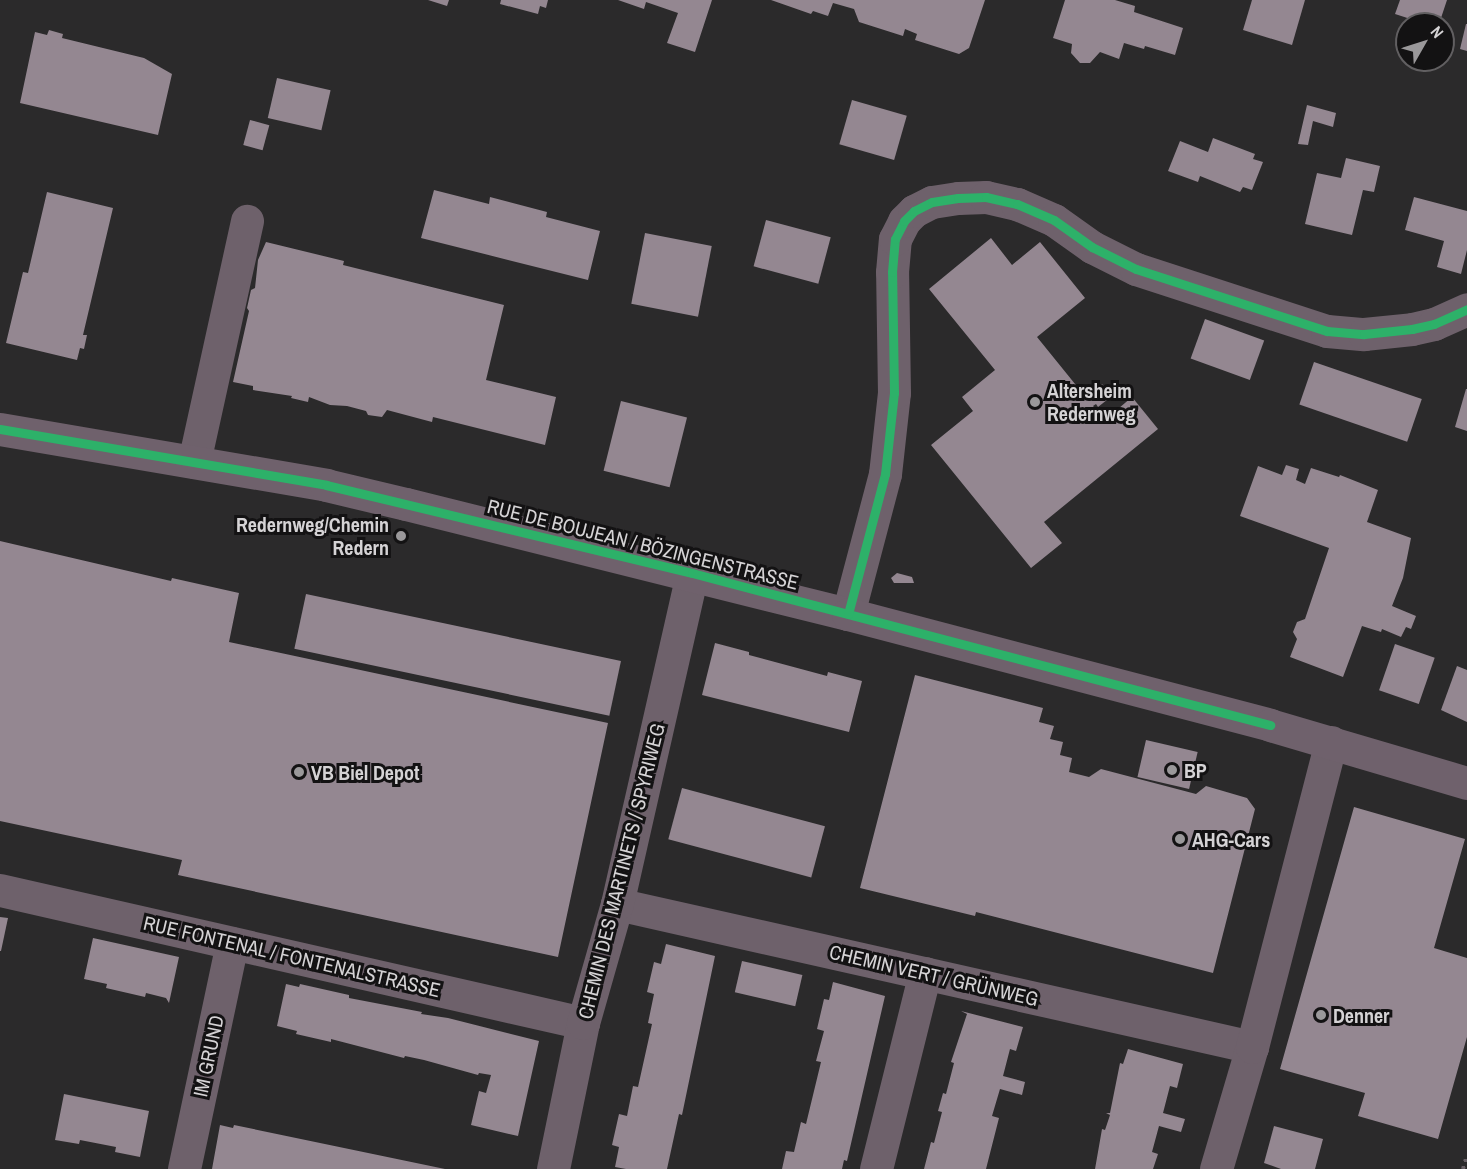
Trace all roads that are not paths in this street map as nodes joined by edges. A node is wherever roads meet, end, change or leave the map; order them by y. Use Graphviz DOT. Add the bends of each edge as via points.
graph roads {
  1 [pos="247,220"];
  2 [pos="1467,309"];
  3 [pos="0,429"];
  4 [pos="194,462"];
  5 [pos="692,573"];
  6 [pos="848,614"];
  7 [pos="1331,742"];
  8 [pos="1467,783"];
  9 [pos="0,890"];
  10 [pos="617,904"];
  11 [pos="232,943"];
  12 [pos="926,974"];
  13 [pos="584,1023"];
  14 [pos="1252,1047"];
  15 [pos="184,1169"];
  16 [pos="552,1169"];
  17 [pos="876,1169"];
  18 [pos="1216,1169"];
  1 -- 4 [label="street"];
  2 -- 6 [label="street" via="1412,329 1364,334 1328,331 1136,269 1054,220 1017,204 987,197 932,202 904,221 896,239 892,272 894,393 885,474"];
  3 -- 4 [label="main road, RUE DE BOUJEAN / BÖZINGENSTRASSE"];
  4 -- 5 [label="main road, RUE DE BOUJEAN / BÖZINGENSTRASSE" via="326,485"];
  5 -- 6 [label="main road, RUE DE BOUJEAN / BÖZINGENSTRASSE"];
  5 -- 10 [label="street, CHEMIN DES MARTINETS / SPYRIWEG"];
  6 -- 7 [label="main road, RUE DE BOUJEAN / BÖZINGENSTRASSE"];
  7 -- 8 [label="main road, RUE DE BOUJEAN / BÖZINGENSTRASSE"];
  7 -- 14 [label="street"];
  9 -- 11 [label="street, RUE FONTENAL / FONTENALSTRASSE"];
  10 -- 12 [label="street, CHEMIN VERT / GRÜNWEG"];
  10 -- 13 [label="street, CHEMIN DES MARTINETS / SPYRIWEG"];
  11 -- 13 [label="street, RUE FONTENAL / FONTENALSTRASSE"];
  11 -- 15 [label="street, IM GRUND"];
  12 -- 14 [label="street, CHEMIN VERT / GRÜNWEG"];
  12 -- 17 [label="street"];
  13 -- 16 [label="street, CHEMIN DES MARTINETS / SPYRIWEG"];
  14 -- 18 [label="street"];
}
